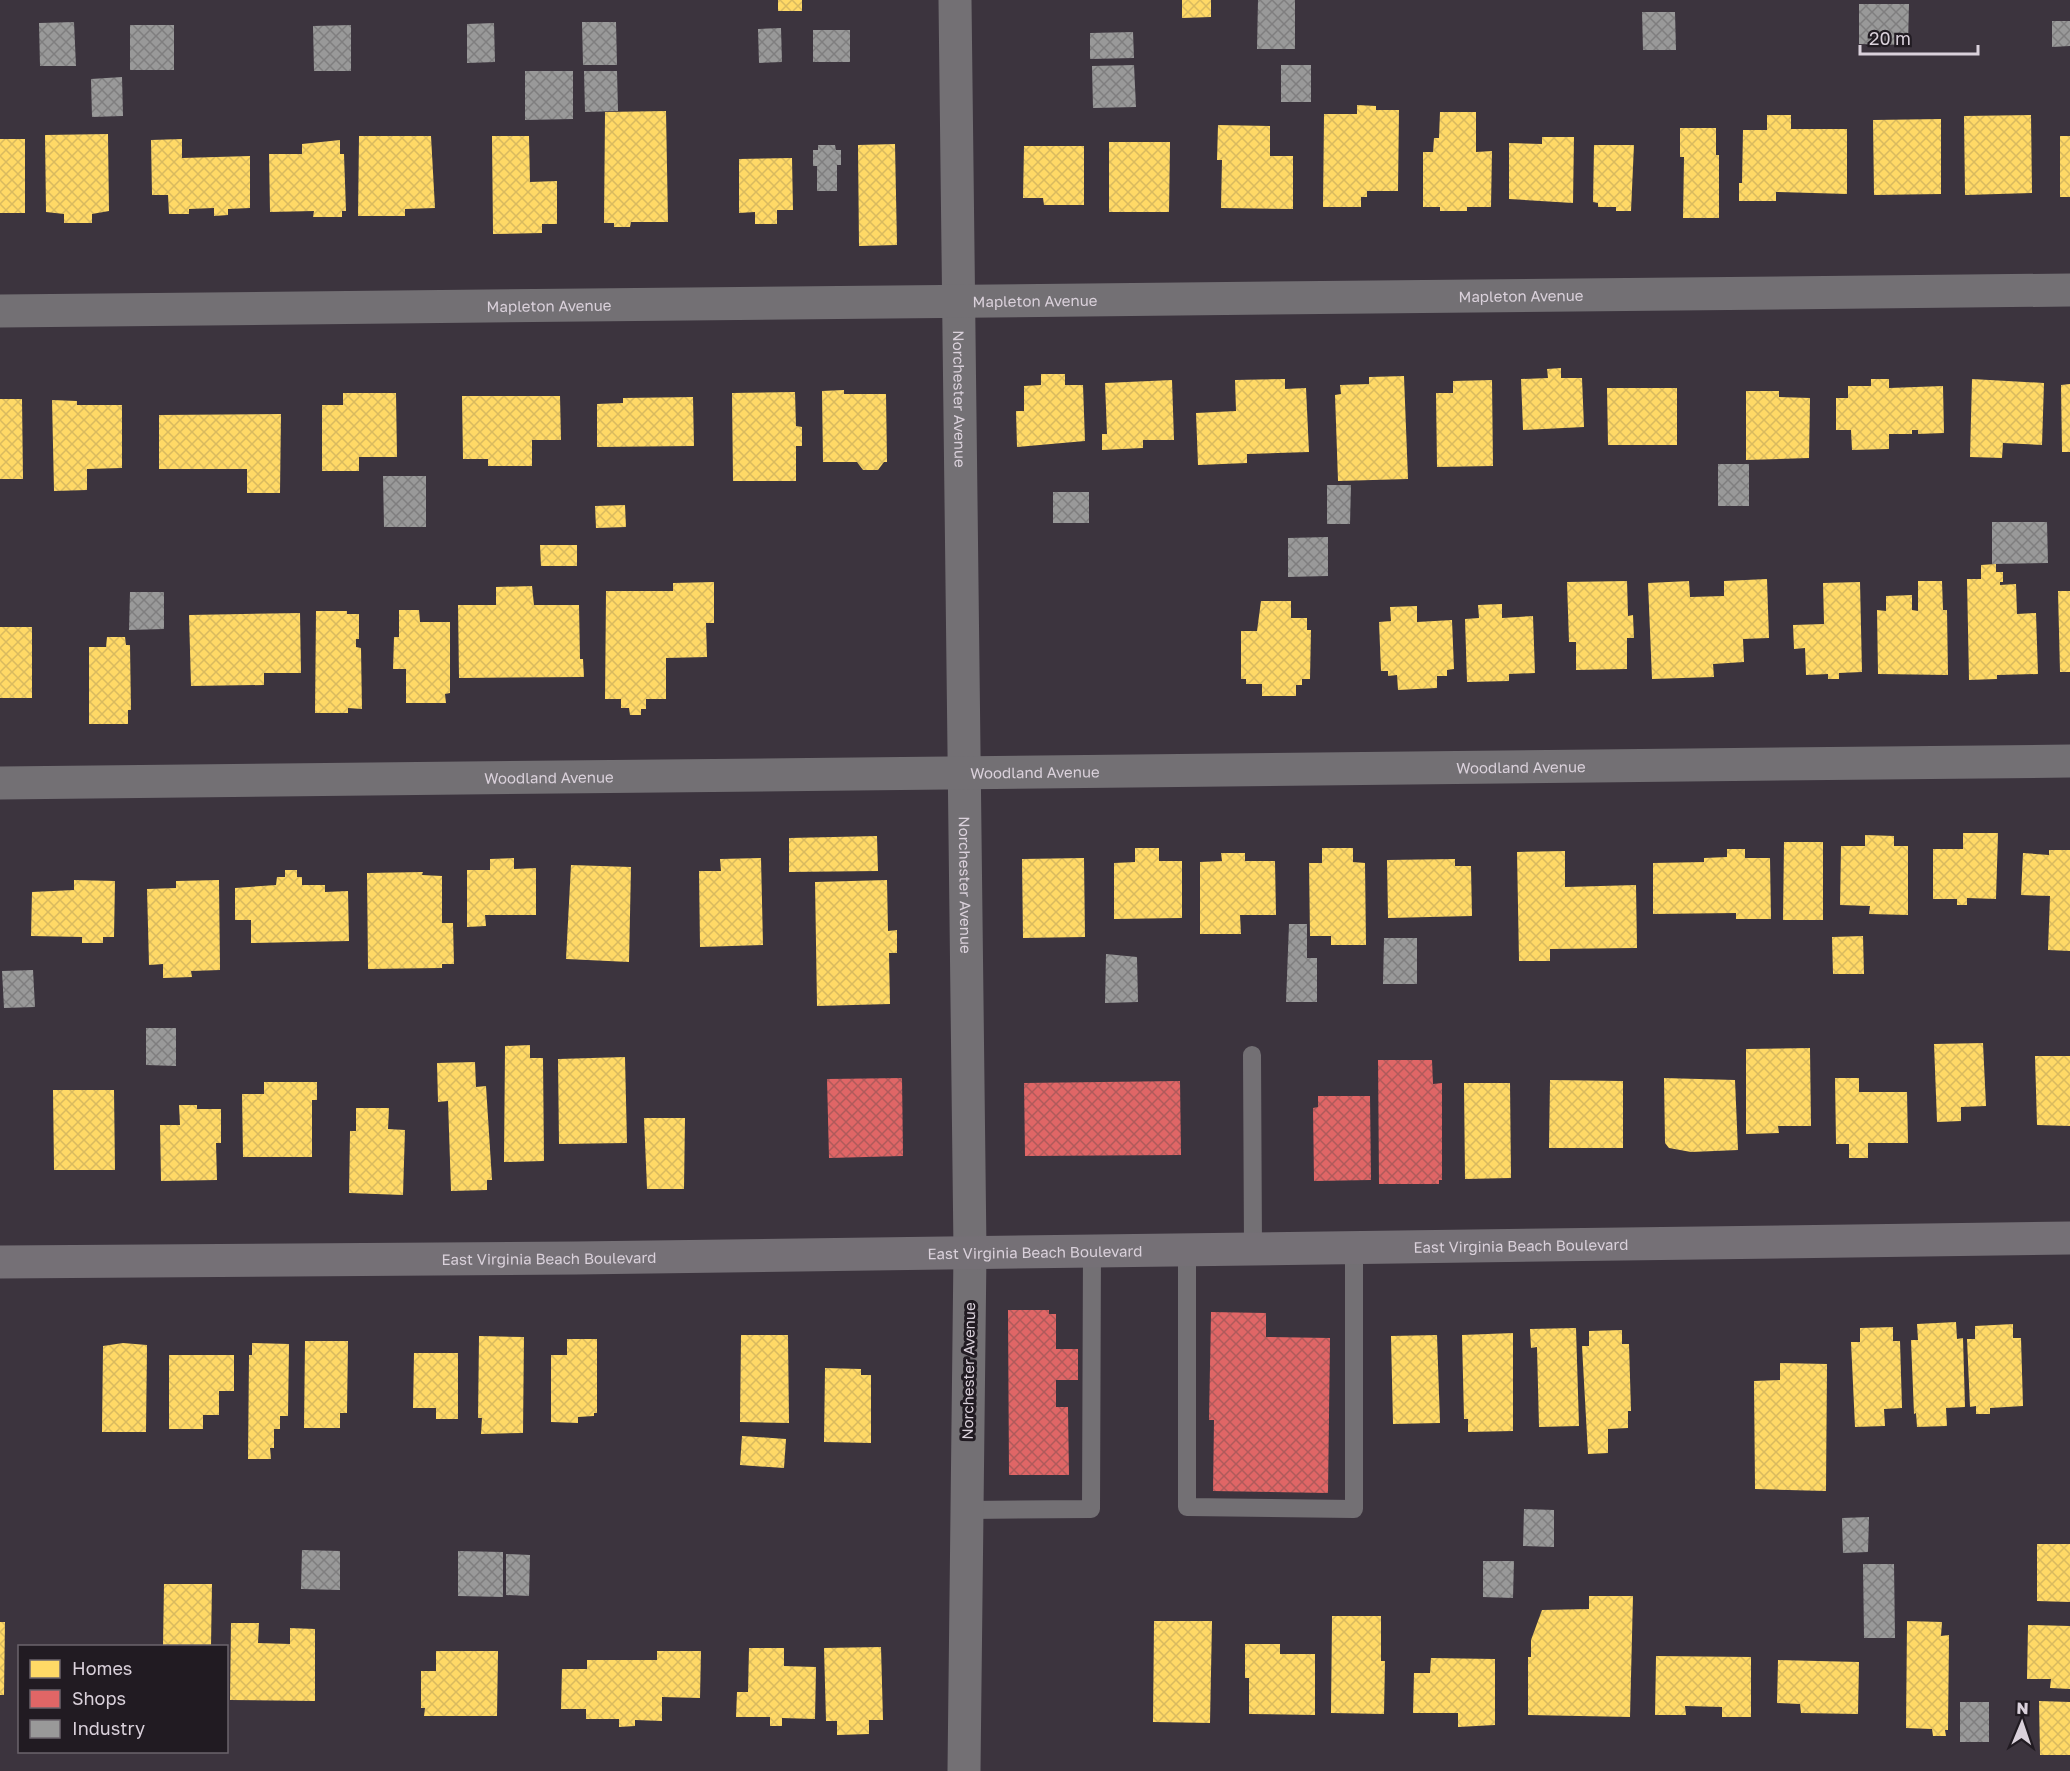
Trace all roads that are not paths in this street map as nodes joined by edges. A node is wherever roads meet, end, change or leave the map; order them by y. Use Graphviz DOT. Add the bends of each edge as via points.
graph roads {
  1 [pos="956,0"];
  2 [pos="2070,290"];
  3 [pos="959,300"];
  4 [pos="0,311"];
  5 [pos="2070,761"];
  6 [pos="965,771"];
  7 [pos="0,783"];
  8 [pos="1252,1055"];
  9 [pos="2070,1238"];
  10 [pos="1354,1246"];
  11 [pos="1187,1248"];
  12 [pos="1253,1248"];
  13 [pos="1092,1249"];
  14 [pos="970,1251"];
  15 [pos="0,1262"];
  16 [pos="967,1510"];
  17 [pos="964,1771"];
  1 -- 3 [label="street, Norchester Avenue"];
  2 -- 3 [label="street, Mapleton Avenue"];
  3 -- 4 [label="street, Mapleton Avenue"];
  3 -- 6 [label="street, Norchester Avenue"];
  5 -- 6 [label="street, Woodland Avenue"];
  6 -- 7 [label="street, Woodland Avenue"];
  6 -- 14 [label="street, Norchester Avenue"];
  8 -- 12 [label="lane"];
  9 -- 10 [label="main road, East Virginia Beach Boulevard"];
  10 -- 11 [label="lane" via="1354,1509 1187,1507"];
  10 -- 12 [label="main road, East Virginia Beach Boulevard"];
  11 -- 12 [label="main road, East Virginia Beach Boulevard"];
  11 -- 13 [label="main road, East Virginia Beach Boulevard"];
  13 -- 14 [label="main road, East Virginia Beach Boulevard"];
  13 -- 16 [label="lane" via="1091,1509"];
  14 -- 15 [label="main road, East Virginia Beach Boulevard"];
  14 -- 16 [label="street, Norchester Avenue"];
  16 -- 17 [label="street, Norchester Avenue"];
}
